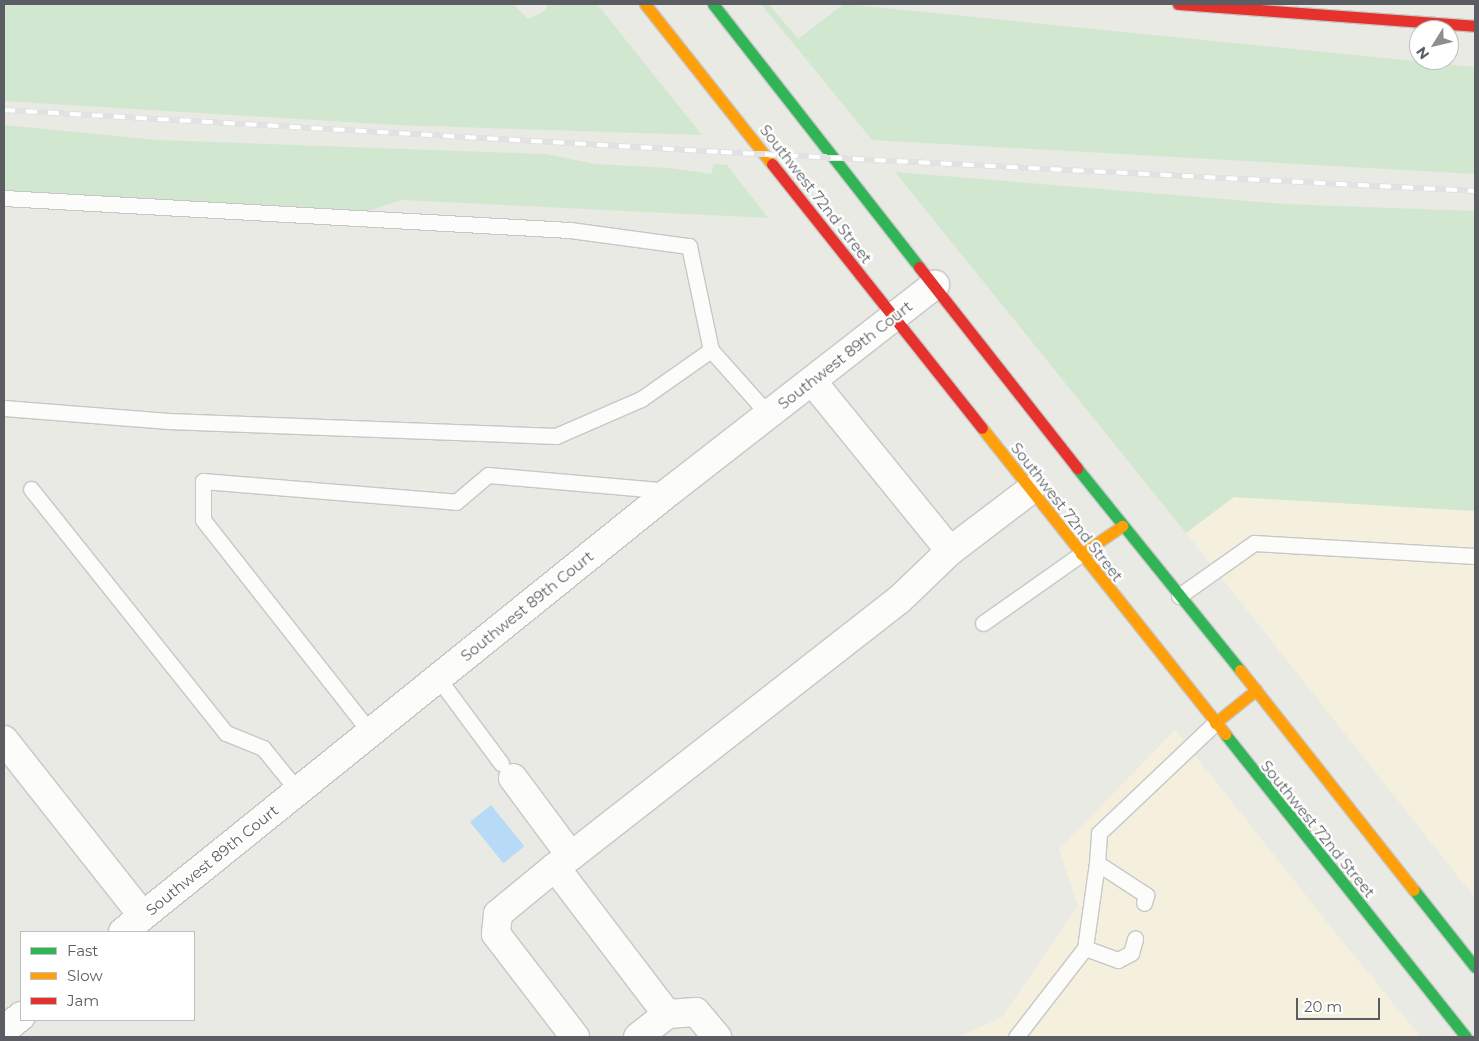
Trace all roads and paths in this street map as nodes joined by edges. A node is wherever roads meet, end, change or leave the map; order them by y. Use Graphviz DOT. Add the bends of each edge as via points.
graph roads {
  1 [pos="645,4"];
  2 [pos="713,4"];
  3 [pos="1178,4"];
  4 [pos="1475,26"];
  5 [pos="4,198"];
  6 [pos="935,285"];
  7 [pos="894,317"];
  8 [pos="711,350"];
  9 [pos="812,381"];
  10 [pos="4,408"];
  11 [pos="768,414"];
  12 [pos="31,489"];
  13 [pos="1030,490"];
  14 [pos="670,491"];
  15 [pos="1122,526"];
  16 [pos="950,551"];
  17 [pos="1081,554"];
  18 [pos="1475,556"];
  19 [pos="1180,596"];
  20 [pos="983,623"];
  21 [pos="438,678"];
  22 [pos="1256,690"];
  23 [pos="1215,723"];
  24 [pos="370,732"];
  25 [pos="4,740"];
  26 [pos="507,771"];
  27 [pos="298,790"];
  28 [pos="563,862"];
  29 [pos="1097,863"];
  30 [pos="1144,903"];
  31 [pos="133,924"];
  32 [pos="1135,939"];
  33 [pos="1085,948"];
  34 [pos="1475,967"];
  35 [pos="666,1014"];
  36 [pos="20,1017"];
  37 [pos="4,1030"];
  38 [pos="1458,1034"];
  39 [pos="575,1037"];
  40 [pos="638,1037"];
  41 [pos="717,1037"];
  42 [pos="1016,1037"];
  1 -- 7 [label="main road, Southwest 72nd Street"];
  2 -- 6 [label="main road"];
  3 -- 4 [label="main road"];
  5 -- 8 [label="lane" via="570,230 689,246"];
  6 -- 7 [label="street, Southwest 89th Court"];
  6 -- 15 [label="main road"];
  7 -- 9 [label="street, Southwest 89th Court"];
  7 -- 13 [label="main road, Southwest 72nd Street"];
  8 -- 10 [label="lane" via="641,399 556,436 168,420"];
  8 -- 11 [label="lane"];
  9 -- 11 [label="street, Southwest 89th Court"];
  9 -- 16 [label="street"];
  11 -- 14 [label="street, Southwest 89th Court"];
  12 -- 27 [label="lane" via="226,733 263,748"];
  13 -- 16 [label="street"];
  13 -- 17 [label="main road, Southwest 72nd Street"];
  14 -- 21 [label="street, Southwest 89th Court"];
  14 -- 24 [label="lane" via="488,475 456,502 203,480 203,520"];
  15 -- 17 [label="main road"];
  15 -- 19 [label="main road"];
  16 -- 28 [label="street" via="899,600"];
  17 -- 20 [label="lane"];
  17 -- 23 [label="main road, Southwest 72nd Street"];
  18 -- 19 [label="lane" via="1254,543"];
  19 -- 22 [label="main road"];
  21 -- 24 [label="street, Southwest 89th Court"];
  21 -- 26 [label="lane"];
  22 -- 23 [label="main road"];
  22 -- 34 [label="main road"];
  23 -- 29 [label="lane" via="1099,832"];
  23 -- 38 [label="main road, Southwest 72nd Street"];
  24 -- 27 [label="street, Southwest 89th Court"];
  25 -- 31 [label="street"];
  26 -- 28 [label="street"];
  27 -- 31 [label="street, Southwest 89th Court"];
  28 -- 35 [label="street"];
  28 -- 39 [label="street" via="498,914 496,934"];
  29 -- 30 [label="lane" via="1146,895"];
  29 -- 33 [label="lane"];
  32 -- 33 [label="lane" via="1131,953 1118,960"];
  33 -- 42 [label="lane"];
  35 -- 40 [label="street"];
  35 -- 41 [label="street" via="696,1012"];
  36 -- 37 [label="street"];
}
